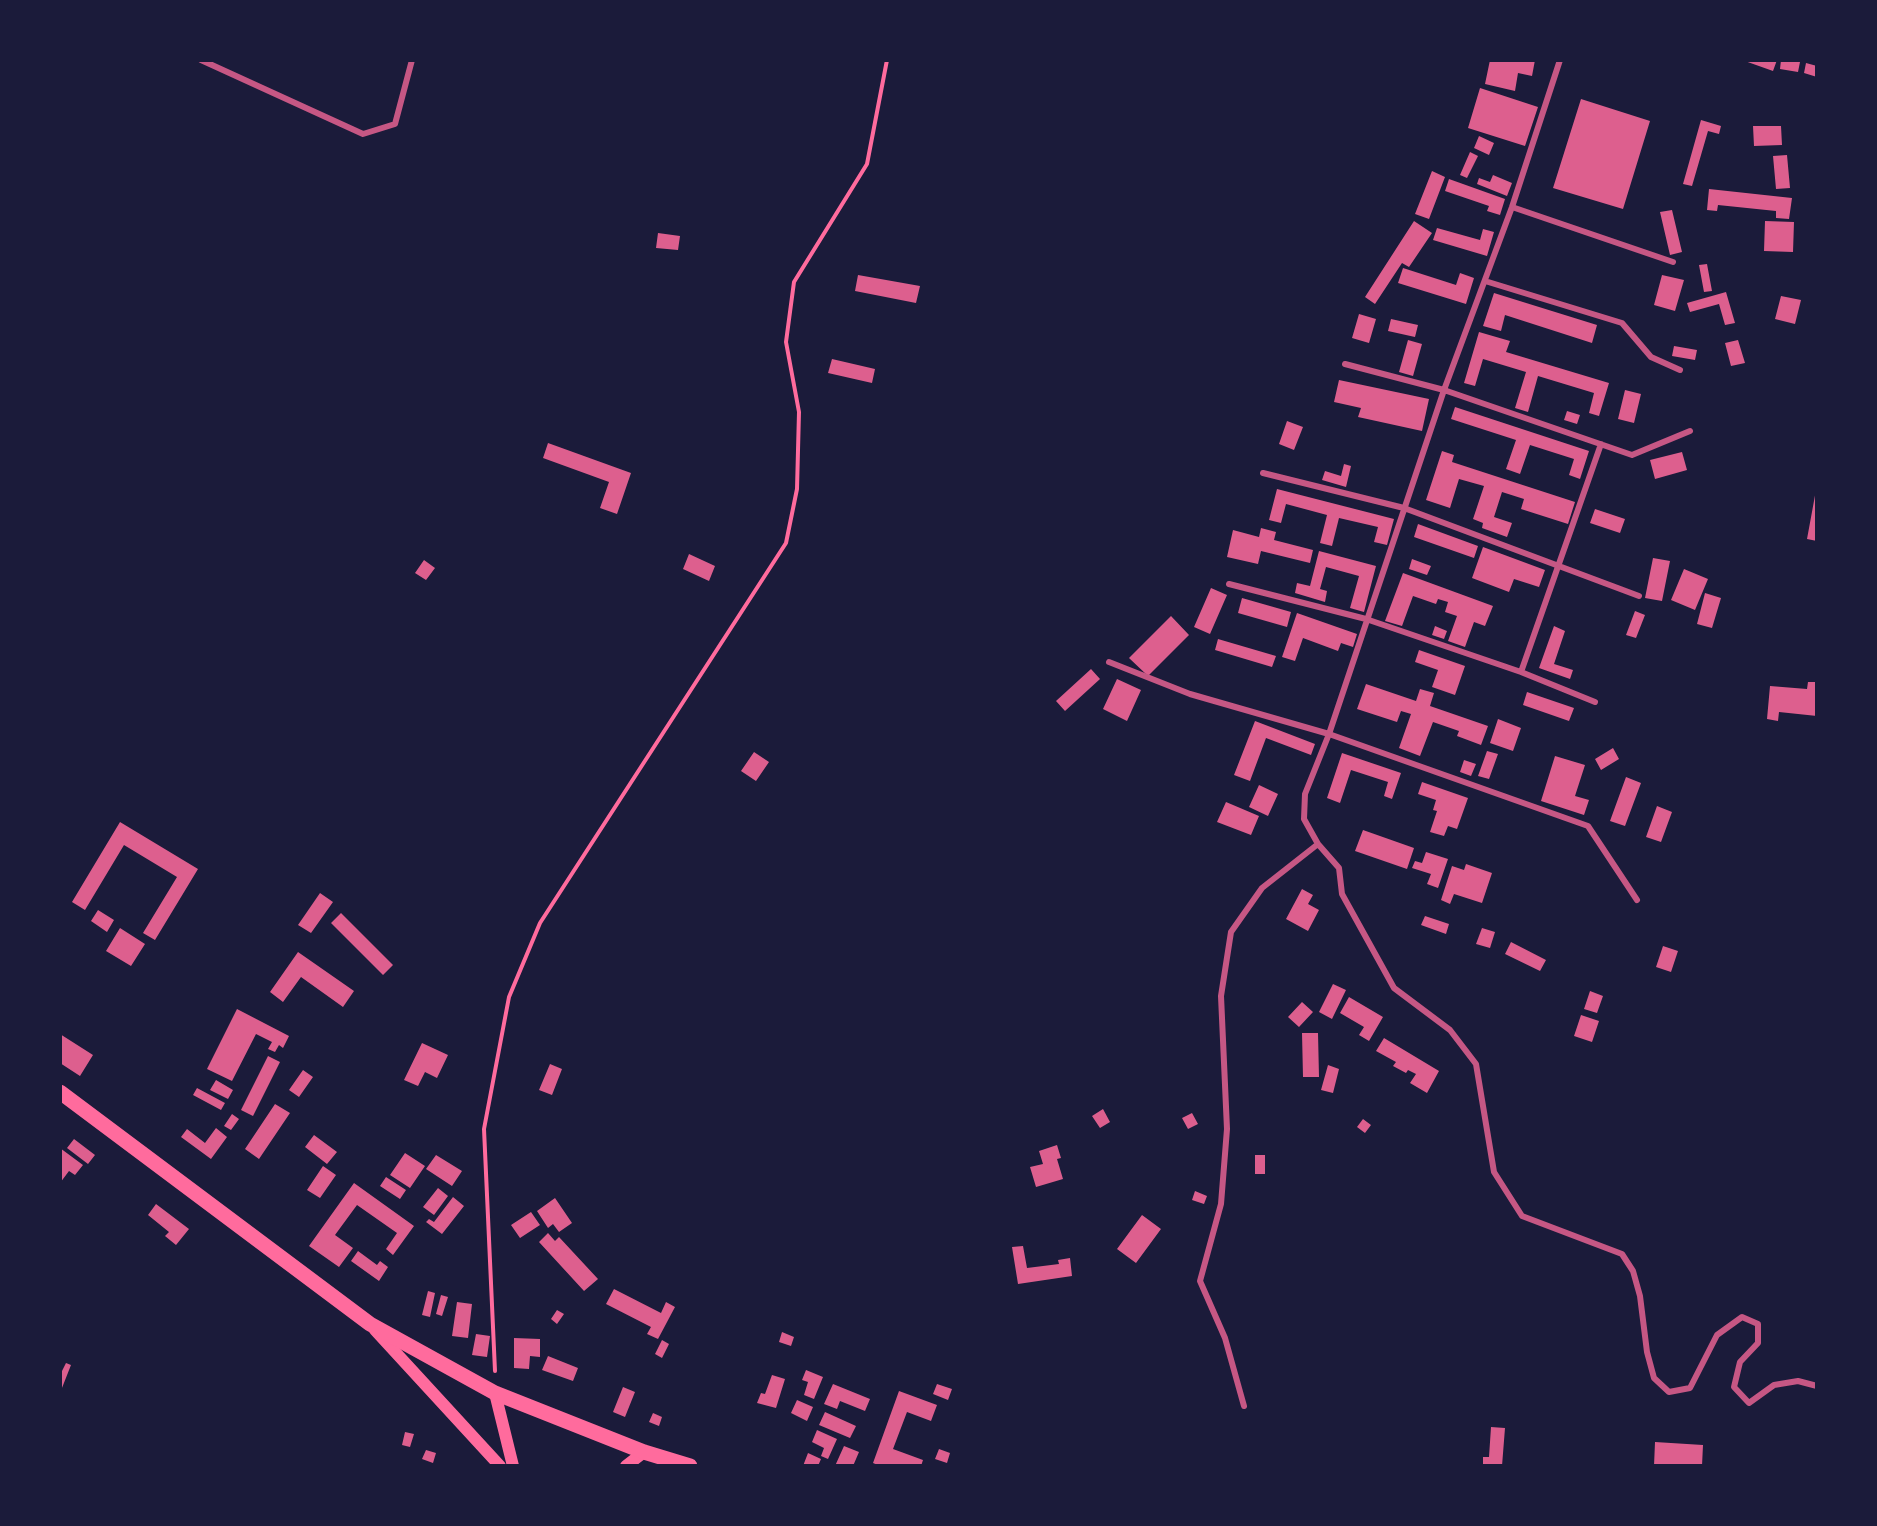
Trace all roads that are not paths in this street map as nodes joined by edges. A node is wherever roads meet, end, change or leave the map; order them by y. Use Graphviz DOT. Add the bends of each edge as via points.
graph roads {
  1 [pos="201,60"];
  2 [pos="412,60"];
  3 [pos="1560,60"];
  4 [pos="1512,207"];
  5 [pos="1673,262"];
  6 [pos="1485,281"];
  7 [pos="1345,364"];
  8 [pos="1680,370"];
  9 [pos="1444,390"];
  10 [pos="1690,431"];
  11 [pos="1601,444"];
  12 [pos="1263,473"];
  13 [pos="1404,508"];
  14 [pos="1559,565"];
  15 [pos="1229,584"];
  16 [pos="1639,596"];
  17 [pos="1366,620"];
  18 [pos="1109,662"];
  19 [pos="1521,672"];
  20 [pos="1595,702"];
  21 [pos="1329,734"];
  22 [pos="1318,844"];
  23 [pos="1637,900"];
  24 [pos="60,1092"];
  25 [pos="370,1324"];
  26 [pos="1817,1386"];
  27 [pos="495,1393"];
  28 [pos="1244,1406"];
  29 [pos="644,1452"];
  30 [pos="500,1466"];
  31 [pos="513,1466"];
  32 [pos="626,1466"];
  33 [pos="690,1466"];
  1 -- 2 [label="street" via="363,134 395,124"];
  3 -- 4 [label="street"];
  4 -- 5 [label="street"];
  4 -- 6 [label="street"];
  6 -- 8 [label="street" via="1622,323 1651,357"];
  6 -- 9 [label="street"];
  7 -- 9 [label="street"];
  9 -- 11 [label="street"];
  9 -- 13 [label="street"];
  10 -- 11 [label="street" via="1632,455"];
  11 -- 14 [label="street"];
  12 -- 13 [label="street"];
  13 -- 14 [label="street"];
  13 -- 17 [label="street"];
  14 -- 16 [label="street"];
  14 -- 19 [label="street"];
  15 -- 17 [label="street"];
  17 -- 19 [label="street"];
  17 -- 21 [label="street"];
  18 -- 21 [label="street" via="1190,694"];
  19 -- 20 [label="street"];
  21 -- 22 [label="street" via="1305,794 1304,819"];
  21 -- 23 [label="street" via="1588,826"];
  22 -- 26 [label="street" via="1339,868 1342,894 1394,988 1450,1030 1476,1064 1494,1172 1522,1216 1622,1254 1633,1271 1654,1378 1669,1392 1690,1388 1717,1335 1742,1317 1758,1324 1758,1343 1740,1362 1734,1387 1749,1402 1774,1385 1798,1381"];
  22 -- 28 [label="street" via="1262,888 1231,932 1221,996 1226,1140 1221,1204 1200,1281 1225,1338"];
  24 -- 25 [label="main road"];
  25 -- 27 [label="main road"];
  25 -- 30 [label="main road"];
  27 -- 29 [label="main road"];
  27 -- 31 [label="main road"];
  29 -- 32 [label="main road"];
  29 -- 33 [label="main road"];
}
